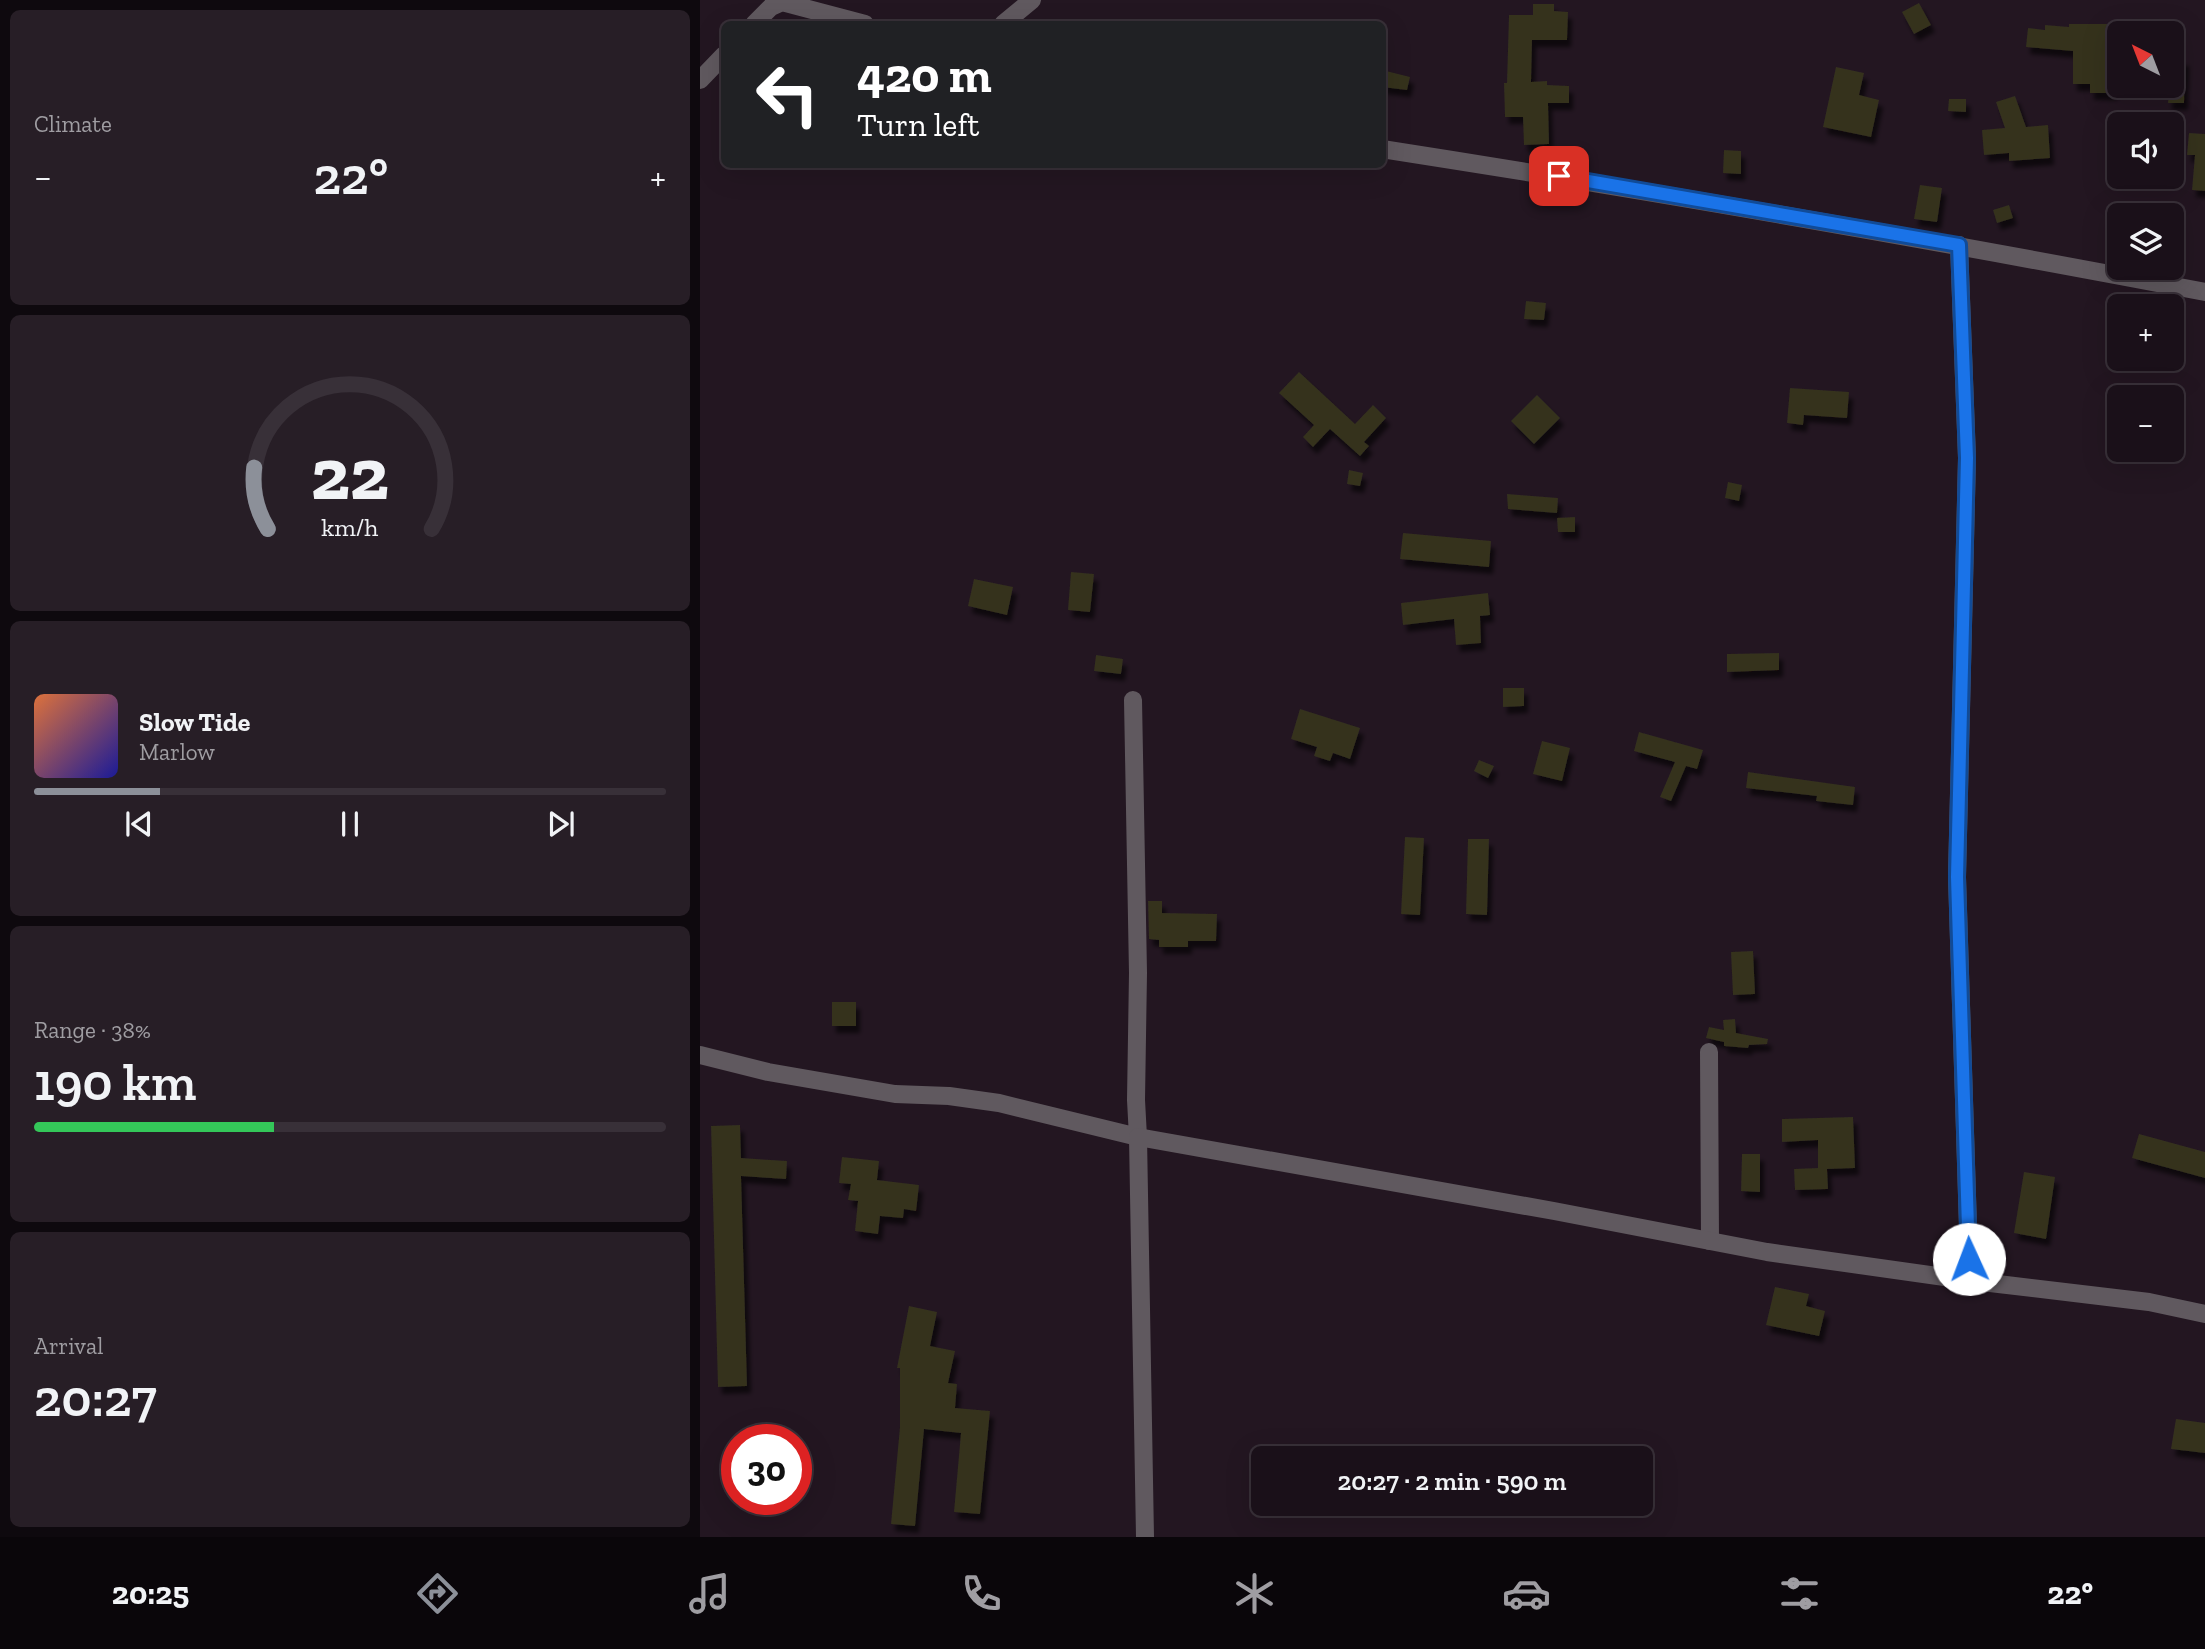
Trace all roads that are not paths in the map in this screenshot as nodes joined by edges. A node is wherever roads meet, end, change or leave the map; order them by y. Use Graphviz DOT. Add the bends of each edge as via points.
graph roads {
  1 [pos="1032,0"];
  2 [pos="757,21"];
  3 [pos="854,21"];
  4 [pos="1007,21"];
  5 [pos="721,58"];
  6 [pos="700,79"];
  7 [pos="1386,150"];
  8 [pos="1959,245"];
  9 [pos="2205,292"];
  10 [pos="1133,700"];
  11 [pos="1709,1052"];
  12 [pos="700,1055"];
  13 [pos="1138,1136"];
  14 [pos="1710,1241"];
  15 [pos="1973,1281"];
  16 [pos="2205,1314"];
  17 [pos="1145,1537"];
  1 -- 4 [label="street"];
  2 -- 3 [label="street" via="782,2"];
  5 -- 6 [label="street"];
  7 -- 8 [label="street"];
  8 -- 9 [label="street"];
  8 -- 15 [label="street" via="1967,458 1957,877"];
  10 -- 13 [label="street"];
  11 -- 14 [label="street"];
  12 -- 13 [label="street" via="895,1094 999,1103"];
  13 -- 14 [label="street"];
  13 -- 17 [label="street"];
  14 -- 15 [label="street"];
  15 -- 16 [label="street" via="2149,1302"];
}
